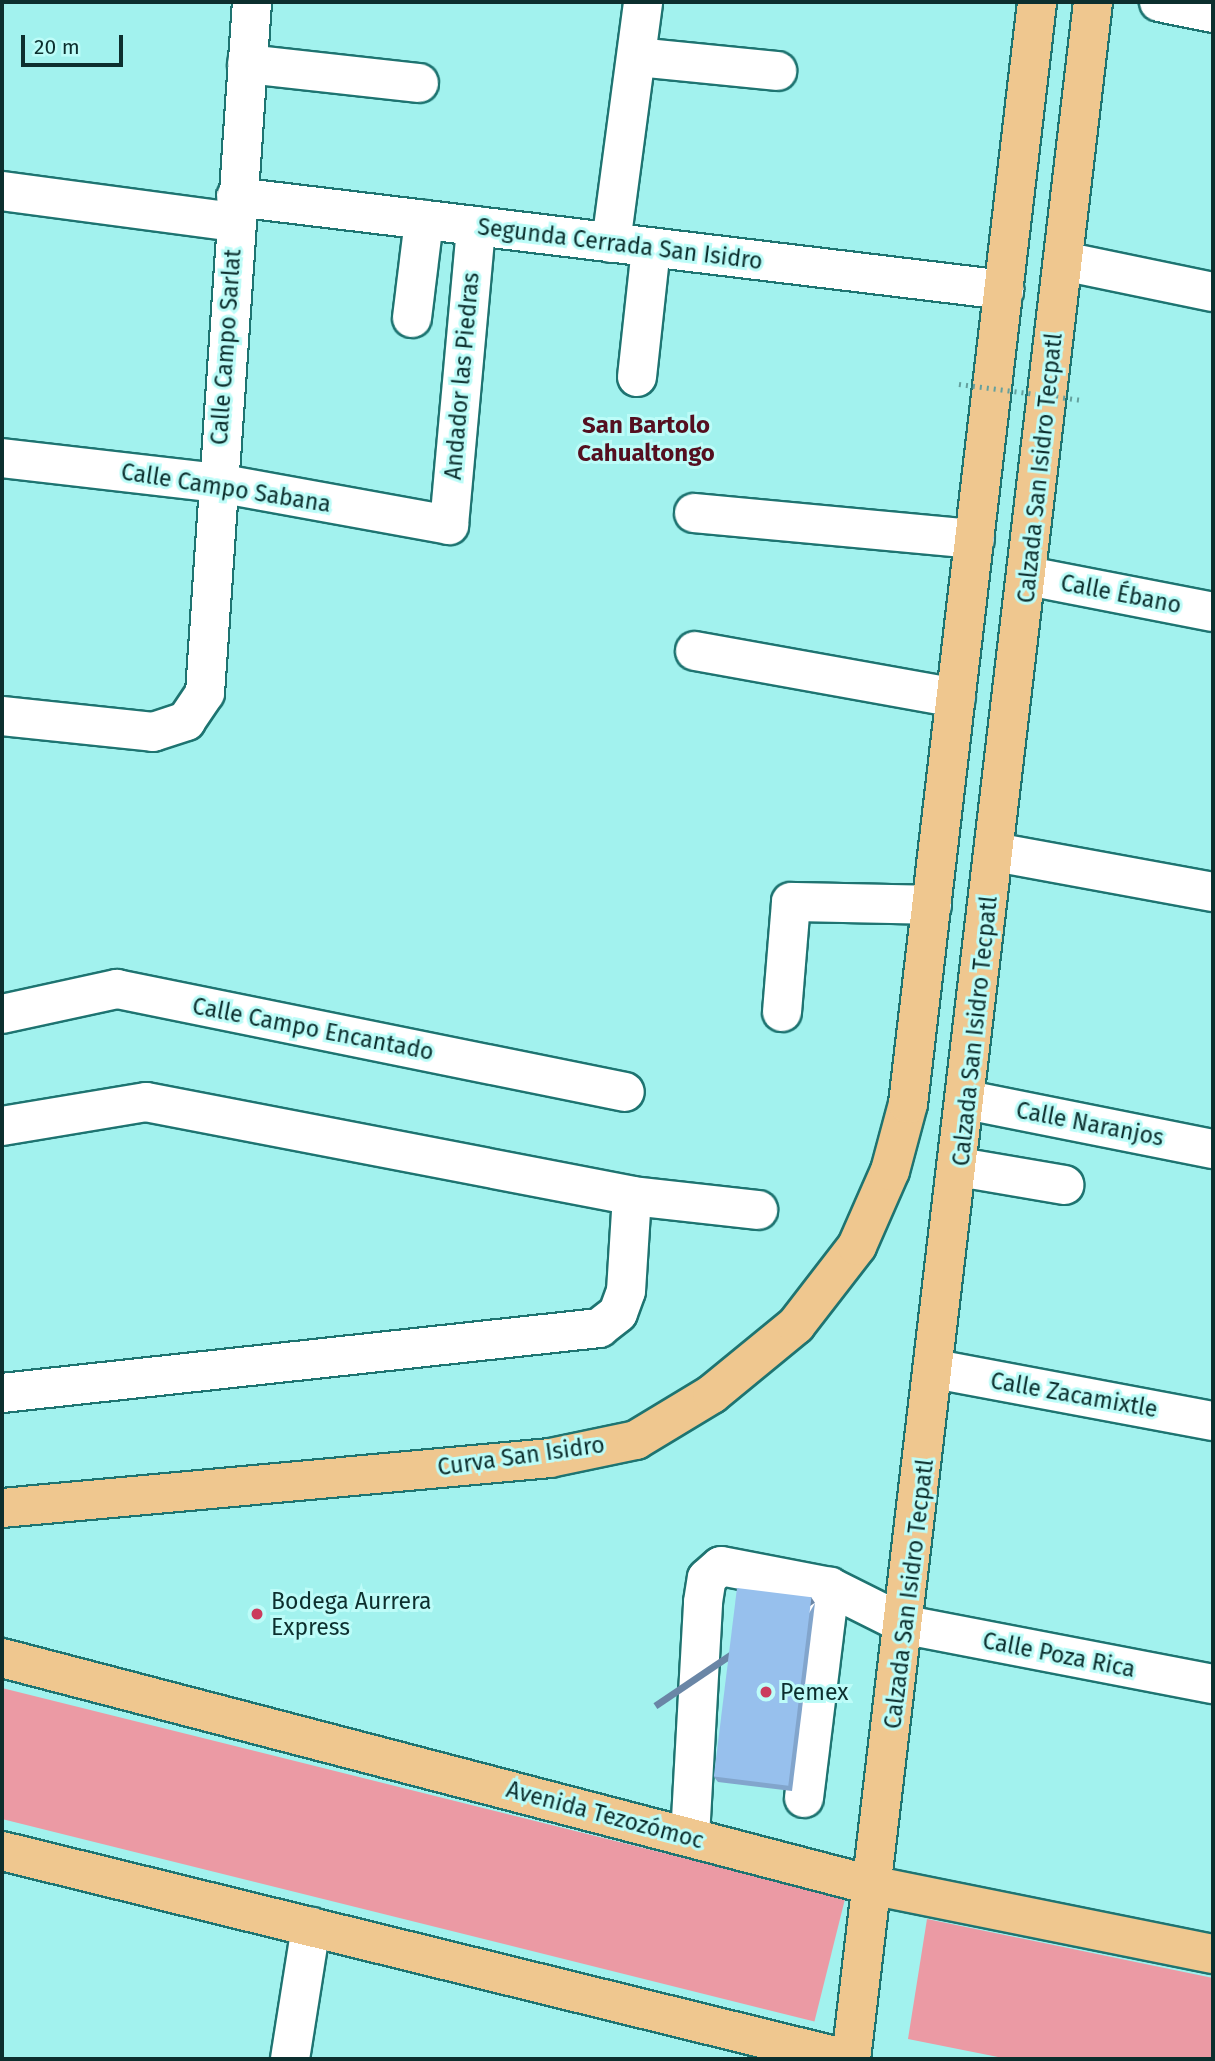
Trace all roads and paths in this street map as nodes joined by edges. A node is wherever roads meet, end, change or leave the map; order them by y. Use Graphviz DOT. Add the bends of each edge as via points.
graph roads {
  1 [pos="252,2"];
  2 [pos="643,2"];
  3 [pos="1037,2"];
  4 [pos="1093,2"];
  5 [pos="1159,2"];
  6 [pos="1213,13"];
  7 [pos="637,57"];
  8 [pos="247,64"];
  9 [pos="778,71"];
  10 [pos="419,83"];
  11 [pos="2,191"];
  12 [pos="235,209"];
  13 [pos="424,220"];
  14 [pos="476,226"];
  15 [pos="611,243"];
  16 [pos="651,248"];
  17 [pos="1063,261"];
  18 [pos="1003,290"];
  19 [pos="1213,292"];
  20 [pos="412,318"];
  21 [pos="638,377"];
  22 [pos="959,384"];
  23 [pos="1082,400"];
  24 [pos="2,458"];
  25 [pos="218,482"];
  26 [pos="694,513"];
  27 [pos="449,525"];
  28 [pos="975,539"];
  29 [pos="1028,576"];
  30 [pos="1213,612"];
  31 [pos="695,651"];
  32 [pos="956,698"];
  33 [pos="2,716"];
  34 [pos="995,852"];
  35 [pos="1213,892"];
  36 [pos="932,905"];
  37 [pos="782,1012"];
  38 [pos="2,1014"];
  39 [pos="625,1092"];
  40 [pos="967,1100"];
  41 [pos="2,1126"];
  42 [pos="1213,1149"];
  43 [pos="959,1167"];
  44 [pos="1064,1185"];
  45 [pos="632,1196"];
  46 [pos="758,1210"];
  47 [pos="935,1369"];
  48 [pos="2,1393"];
  49 [pos="1213,1420"];
  50 [pos="2,1508"];
  51 [pos="830,1587"];
  52 [pos="906,1625"];
  53 [pos="2,1658"];
  54 [pos="1213,1684"];
  55 [pos="804,1798"];
  56 [pos="690,1837"];
  57 [pos="2,1851"];
  58 [pos="875,1886"];
  59 [pos="311,1927"];
  60 [pos="1213,1954"];
  61 [pos="290,2059"];
  62 [pos="849,2059"];
  1 -- 8 [label="street, Calle Campo Sarlat"];
  2 -- 7 [label="street"];
  3 -- 18 [label="main road"];
  4 -- 17 [label="main road, Calzada San Isidro Tecpatl"];
  5 -- 6 [label="street"];
  7 -- 9 [label="street"];
  7 -- 15 [label="street"];
  8 -- 10 [label="street"];
  8 -- 12 [label="street, Calle Campo Sarlat"];
  11 -- 12 [label="street, Segunda Cerrada San Isidro"];
  12 -- 13 [label="street, Segunda Cerrada San Isidro"];
  12 -- 25 [label="street, Calle Campo Sarlat"];
  13 -- 14 [label="street, Segunda Cerrada San Isidro"];
  13 -- 20 [label="street"];
  14 -- 15 [label="street, Segunda Cerrada San Isidro"];
  14 -- 27 [label="street, Andador las Piedras"];
  15 -- 16 [label="street, Segunda Cerrada San Isidro"];
  16 -- 18 [label="street, Segunda Cerrada San Isidro"];
  16 -- 21 [label="street"];
  17 -- 19 [label="street"];
  17 -- 29 [label="main road, Calzada San Isidro Tecpatl"];
  18 -- 28 [label="main road"];
  22 -- 23 [label="path, bridge"];
  24 -- 25 [label="street, Calle Campo Sabana"];
  25 -- 27 [label="street, Calle Campo Sabana"];
  25 -- 33 [label="street, Calle Campo Sarlat" via="205,694 186,721 153,732"];
  26 -- 28 [label="street"];
  28 -- 32 [label="main road"];
  29 -- 30 [label="street, Calle Ébano"];
  29 -- 34 [label="main road, Calzada San Isidro Tecpatl"];
  31 -- 32 [label="street"];
  32 -- 36 [label="main road"];
  34 -- 35 [label="street"];
  34 -- 40 [label="main road, Calzada San Isidro Tecpatl"];
  36 -- 37 [label="street" via="791,902"];
  36 -- 50 [label="main road, Curva San Isidro" via="908,1104 890,1171 857,1246 796,1325 712,1394 636,1440 550,1458"];
  38 -- 39 [label="street, Calle Campo Encantado" via="117,989"];
  40 -- 42 [label="street, Calle Naranjos"];
  40 -- 43 [label="main road, Calzada San Isidro Tecpatl"];
  41 -- 45 [label="street" via="146,1102"];
  43 -- 44 [label="street"];
  43 -- 47 [label="main road, Calzada San Isidro Tecpatl"];
  45 -- 46 [label="street"];
  45 -- 48 [label="street" via="625,1291 618,1313 599,1328"];
  47 -- 49 [label="street, Calle Zacamixtle"];
  47 -- 52 [label="main road, Calzada San Isidro Tecpatl"];
  51 -- 52 [label="street, Calle Poza Rica"];
  51 -- 55 [label="street"];
  51 -- 56 [label="street, Calle Poza Rica" via="721,1566 707,1578"];
  52 -- 54 [label="street, Calle Poza Rica"];
  52 -- 58 [label="main road, Calzada San Isidro Tecpatl"];
  53 -- 56 [label="main road, Avenida Tezozómoc"];
  56 -- 58 [label="main road, Avenida Tezozómoc"];
  57 -- 59 [label="main road"];
  58 -- 60 [label="main road, Avenida Tezozómoc"];
  58 -- 62 [label="main road, Calzada San Isidro Tecpatl"];
  59 -- 61 [label="street"];
  59 -- 62 [label="main road"];
}
